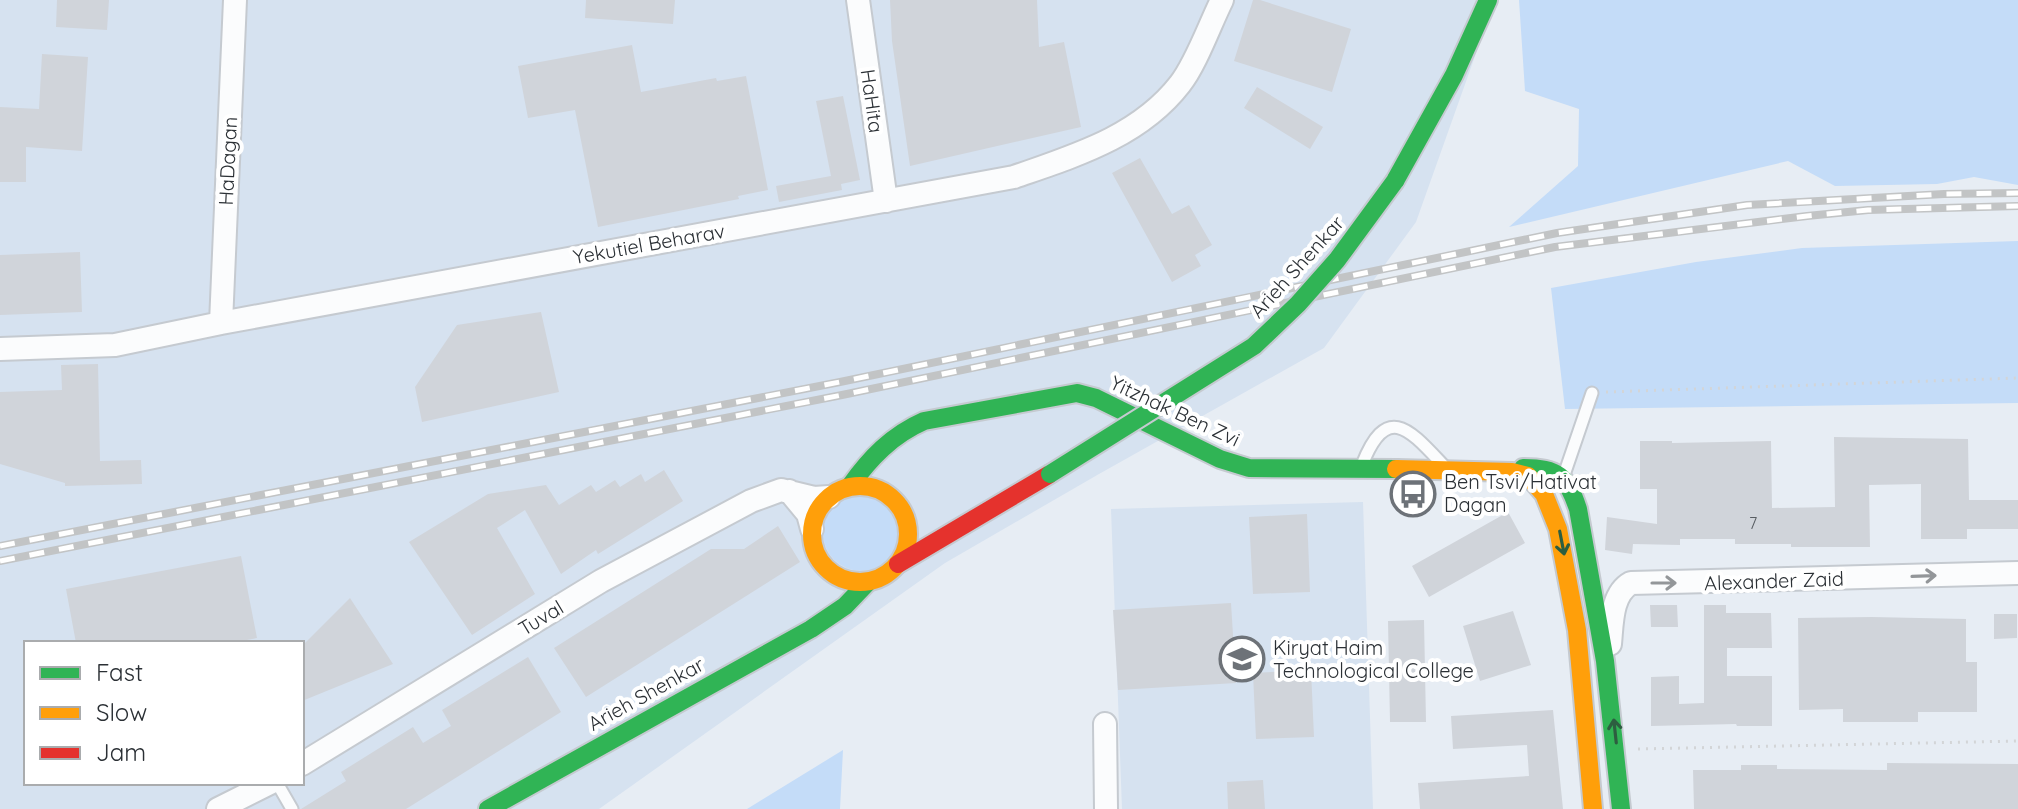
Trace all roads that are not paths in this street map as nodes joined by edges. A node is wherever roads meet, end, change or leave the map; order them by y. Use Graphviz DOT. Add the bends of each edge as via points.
graph roads {
  1 [pos="235,0"];
  2 [pos="858,0"];
  3 [pos="1222,0"];
  4 [pos="1488,0"];
  5 [pos="886,201"];
  6 [pos="221,323"];
  7 [pos="0,349"];
  8 [pos="1592,393"];
  9 [pos="887,442"];
  10 [pos="1361,468"];
  11 [pos="1447,469"];
  12 [pos="1501,471"];
  13 [pos="1563,478"];
  14 [pos="850,486"];
  15 [pos="788,491"];
  16 [pos="887,494"];
  17 [pos="829,497"];
  18 [pos="903,511"];
  19 [pos="963,525"];
  20 [pos="812,529"];
  21 [pos="898,564"];
  22 [pos="2018,573"];
  23 [pos="835,575"];
  24 [pos="868,582"];
  25 [pos="827,619"];
  26 [pos="1609,677"];
  27 [pos="1105,724"];
  28 [pos="304,763"];
  29 [pos="266,785"];
  30 [pos="278,785"];
  31 [pos="218,809"];
  32 [pos="292,809"];
  33 [pos="488,809"];
  34 [pos="1106,809"];
  35 [pos="1593,809"];
  36 [pos="1621,809"];
  1 -- 6 [label="street, HaDagan"];
  2 -- 5 [label="street, HaHita"];
  3 -- 5 [label="street, Yekutiel Beharav" via="1181,83 1147,117 1092,150 1014,177"];
  4 -- 19 [label="street, Arieh Shenkar, bridge" via="1454,75 1395,181 1298,304 1254,346"];
  5 -- 6 [label="street, Yekutiel Beharav"];
  6 -- 7 [label="street, Yekutiel Beharav" via="115,345"];
  8 -- 13 [label="lane"];
  9 -- 10 [label="street, Yitzhak Ben Zvi" via="924,421 1077,393 1236,465"];
  9 -- 14 [label="street, Yitzhak Ben Zvi"];
  9 -- 16 [label="street" via="879,471"];
  10 -- 11 [label="street, Yitzhak Ben Zvi"];
  10 -- 11 [label="lane" via="1378,432 1393,427 1410,431"];
  11 -- 12 [label="street, Yitzhak Ben Zvi"];
  12 -- 13 [label="street, Yitzhak Ben Zvi" via="1548,469"];
  12 -- 35 [label="street, Yitzhak Ben Zvi, one-way" via="1536,481 1547,494 1557,523 1584,676"];
  13 -- 26 [label="street" via="1586,548"];
  14 -- 16 [label="street"];
  14 -- 17 [label="street"];
  15 -- 17 [label="street, Tuval"];
  15 -- 20 [label="street" via="803,505"];
  15 -- 28 [label="street, Tuval" via="751,501 601,581"];
  16 -- 18 [label="street"];
  17 -- 20 [label="street"];
  18 -- 19 [label="street" via="939,526"];
  18 -- 21 [label="street" via="909,538"];
  19 -- 21 [label="street, Arieh Shenkar"];
  20 -- 23 [label="street" via="817,555"];
  21 -- 24 [label="street"];
  26 -- 22 [label="street, Alexander Zaid, one-way" via="1618,596 1631,583"];
  23 -- 24 [label="street"];
  23 -- 25 [label="street" via="837,593"];
  24 -- 25 [label="street, Arieh Shenkar"];
  25 -- 33 [label="street, Arieh Shenkar"];
  36 -- 26 [label="street, one-way"];
  27 -- 34 [label="street"];
  29 -- 31 [label="street"];
  30 -- 32 [label="lane"];
}
